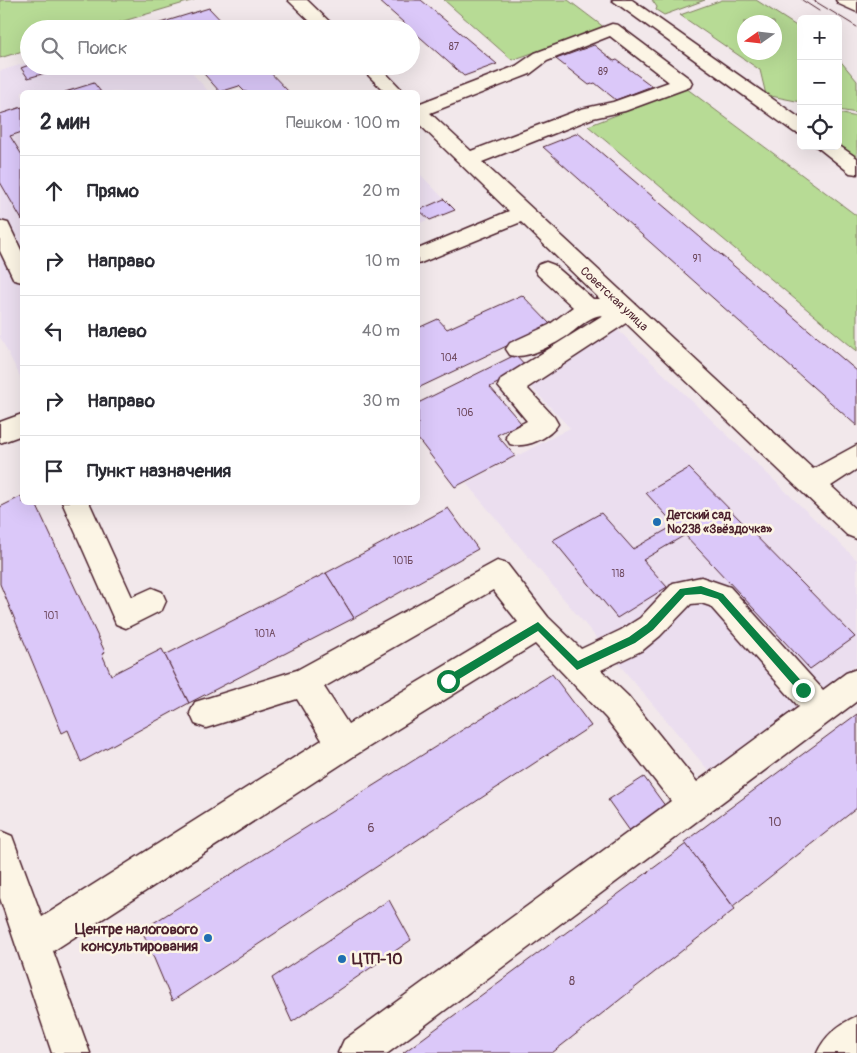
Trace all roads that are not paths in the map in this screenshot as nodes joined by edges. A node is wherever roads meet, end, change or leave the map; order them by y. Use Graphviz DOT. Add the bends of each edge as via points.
graph roads {
  1 [pos="298,0"];
  2 [pos="621,0"];
  3 [pos="845,0"];
  4 [pos="857,7"];
  5 [pos="319,20"];
  6 [pos="374,75"];
  7 [pos="385,90"];
  8 [pos="420,111"];
  9 [pos="420,114"];
  10 [pos="797,125"];
  11 [pos="832,150"];
  12 [pos="467,160"];
  13 [pos="857,168"];
  14 [pos="523,212"];
  15 [pos="0,228"];
  16 [pos="420,256"];
  17 [pos="20,263"];
  18 [pos="546,270"];
  19 [pos="588,308"];
  20 [pos="624,308"];
  21 [pos="518,349"];
  22 [pos="20,425"];
  23 [pos="0,433"];
  24 [pos="519,437"];
  25 [pos="857,456"];
  26 [pos="810,484"];
  27 [pos="76,505"];
  28 [pos="857,527"];
  29 [pos="152,601"];
  30 [pos="538,626"];
  31 [pos="577,666"];
  32 [pos="304,682"];
  33 [pos="857,683"];
  34 [pos="821,710"];
  35 [pos="206,713"];
  36 [pos="343,745"];
  37 [pos="694,804"];
  38 [pos="0,848"];
  39 [pos="33,944"];
  40 [pos="857,1035"];
  41 [pos="71,1053"];
  42 [pos="357,1053"];
  43 [pos="836,1053"];
  1 -- 5 [label="street"];
  2 -- 10 [label="street"];
  3 -- 4 [label="street"];
  6 -- 7 [label="street"];
  8 -- 12 [label="street" via="523,70 541,56 612,29 683,83 618,107 588,113"];
  9 -- 12 [label="street, Советская улица"];
  11 -- 13 [label="street"];
  12 -- 14 [label="street, Советская улица"];
  14 -- 16 [label="street"];
  14 -- 20 [label="street, Советская улица"];
  15 -- 17 [label="street"];
  18 -- 19 [label="street"];
  19 -- 20 [label="street"];
  19 -- 21 [label="street" via="557,331"];
  20 -- 24 [label="street" via="510,386 545,424"];
  20 -- 26 [label="street, Советская улица"];
  22 -- 23 [label="street"];
  25 -- 26 [label="street"];
  26 -- 28 [label="street, Советская улица"];
  27 -- 29 [label="street" via="126,615"];
  30 -- 31 [label="street"];
  30 -- 32 [label="street" via="497,573"];
  30 -- 36 [label="street"];
  31 -- 34 [label="street" via="632,640 650,627 683,592 701,590 720,596"];
  31 -- 37 [label="street" via="617,707"];
  32 -- 35 [label="street"];
  32 -- 36 [label="street"];
  33 -- 34 [label="street"];
  34 -- 37 [label="street"];
  36 -- 39 [label="street"];
  37 -- 42 [label="street"];
  38 -- 39 [label="street"];
  39 -- 41 [label="street"];
  40 -- 43 [label="street"];
}
